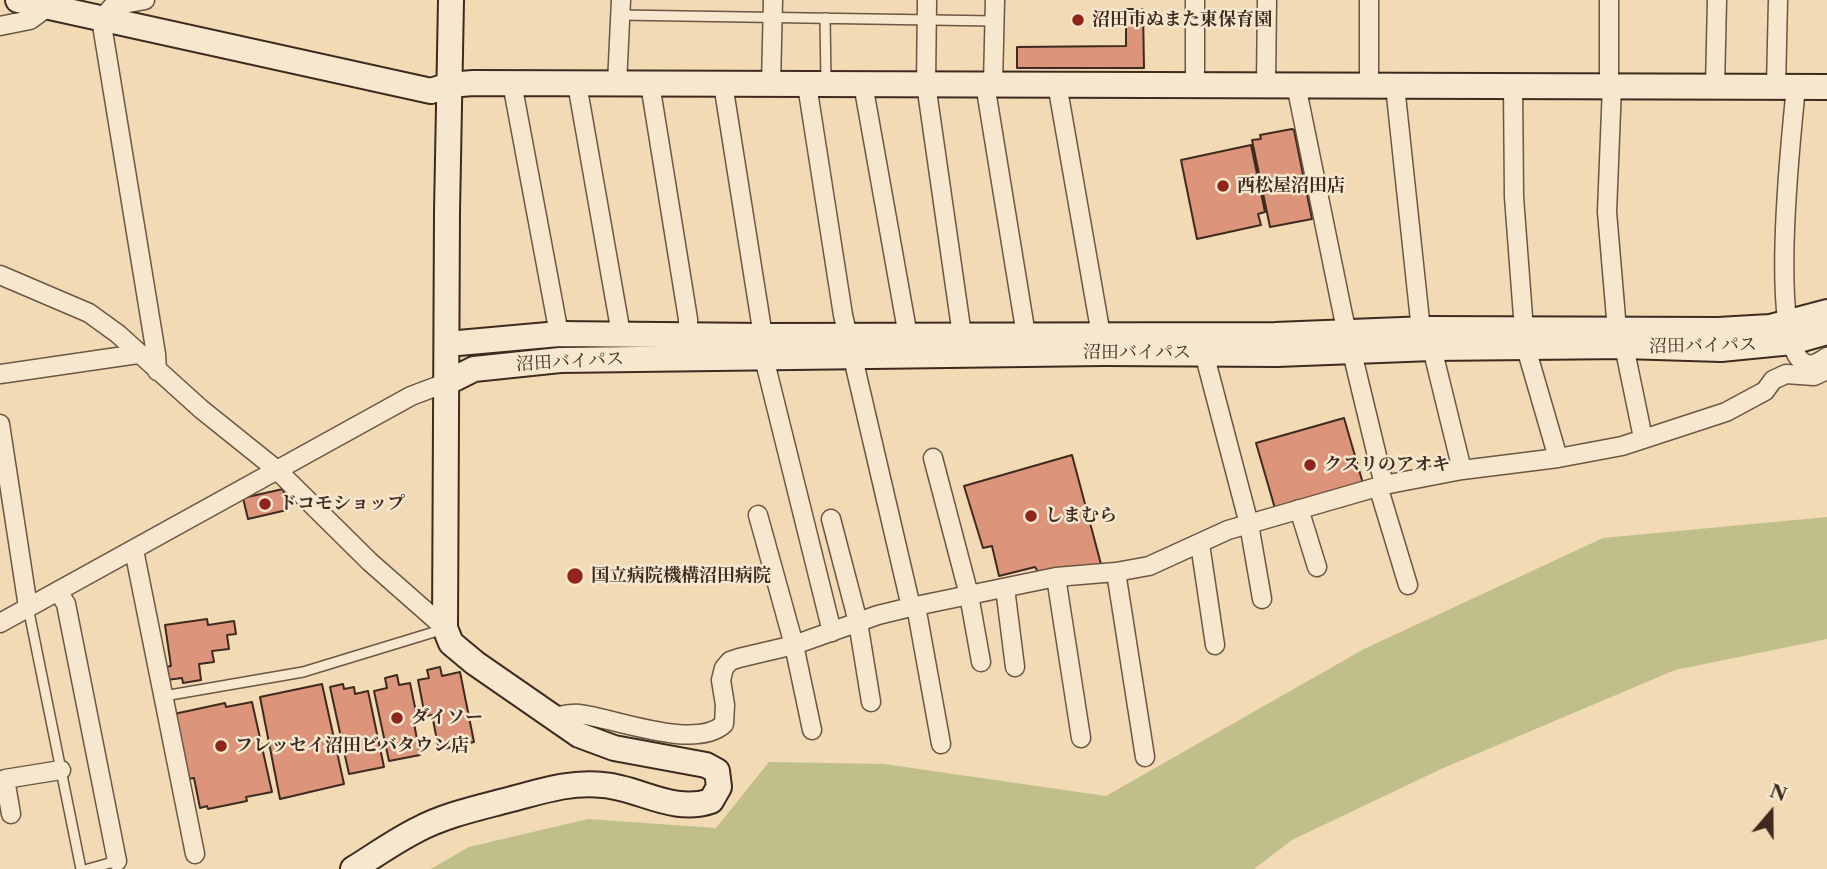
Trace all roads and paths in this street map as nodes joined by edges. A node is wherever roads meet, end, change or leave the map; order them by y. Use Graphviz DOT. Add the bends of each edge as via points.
graph roads {
  1 [pos="19,0"];
  2 [pos="145,0"];
  3 [pos="451,0"];
  4 [pos="927,0"];
  5 [pos="995,0"];
  6 [pos="1195,0"];
  7 [pos="1267,0"];
  8 [pos="1369,0"];
  9 [pos="1609,0"];
  10 [pos="1717,0"];
  11 [pos="1778,0"];
  12 [pos="48,6"];
  13 [pos="620,7"];
  14 [pos="773,9"];
  15 [pos="825,18"];
  16 [pos="102,19"];
  17 [pos="927,19"];
  18 [pos="994,20"];
  19 [pos="0,26"];
  20 [pos="512,83"];
  21 [pos="577,84"];
  22 [pos="617,84"];
  23 [pos="650,84"];
  24 [pos="723,84"];
  25 [pos="771,84"];
  26 [pos="863,84"];
  27 [pos="926,84"];
  28 [pos="989,84"];
  29 [pos="1057,84"];
  30 [pos="1195,84"];
  31 [pos="449,85"];
  32 [pos="816,85"];
  33 [pos="1266,85"];
  34 [pos="1296,85"];
  35 [pos="1369,86"];
  36 [pos="1395,86"];
  37 [pos="1513,86"];
  38 [pos="1610,86"];
  39 [pos="1715,87"];
  40 [pos="1786,87"];
  41 [pos="1827,87"];
  42 [pos="0,275"];
  43 [pos="1827,312"];
  44 [pos="1790,332"];
  45 [pos="1827,332"];
  46 [pos="559,334"];
  47 [pos="621,334"];
  48 [pos="688,335"];
  49 [pos="908,335"];
  50 [pos="962,335"];
  51 [pos="1026,335"];
  52 [pos="1101,335"];
  53 [pos="1621,338"];
  54 [pos="1427,339"];
  55 [pos="1525,339"];
  56 [pos="1350,342"];
  57 [pos="447,344"];
  58 [pos="850,346"];
  59 [pos="763,347"];
  60 [pos="1204,353"];
  61 [pos="138,354"];
  62 [pos="1827,357"];
  63 [pos="1827,370"];
  64 [pos="157,371"];
  65 [pos="0,374"];
  66 [pos="447,382"];
  67 [pos="0,424"];
  68 [pos="1643,438"];
  69 [pos="933,458"];
  70 [pos="1558,458"];
  71 [pos="277,470"];
  72 [pos="1462,470"];
  73 [pos="1381,486"];
  74 [pos="1299,509"];
  75 [pos="758,515"];
  76 [pos="831,519"];
  77 [pos="1249,524"];
  78 [pos="1200,544"];
  79 [pos="134,550"];
  80 [pos="1317,567"];
  81 [pos="1116,572"];
  82 [pos="1056,578"];
  83 [pos="1408,585"];
  84 [pos="1005,588"];
  85 [pos="58,591"];
  86 [pos="969,595"];
  87 [pos="1262,599"];
  88 [pos="914,606"];
  89 [pos="28,607"];
  90 [pos="858,622"];
  91 [pos="0,623"];
  92 [pos="445,628"];
  93 [pos="832,632"];
  94 [pos="794,645"];
  95 [pos="1215,645"];
  96 [pos="981,662"];
  97 [pos="1015,667"];
  98 [pos="164,696"];
  99 [pos="871,702"];
  100 [pos="552,717"];
  101 [pos="812,730"];
  102 [pos="1081,738"];
  103 [pos="942,744"];
  104 [pos="1145,757"];
  105 [pos="61,770"];
  106 [pos="10,814"];
  107 [pos="195,853"];
  108 [pos="117,861"];
  109 [pos="81,869"];
  110 [pos="88,869"];
  111 [pos="353,869"];
  1 -- 12 [label="street"];
  2 -- 16 [label="street" via="113,6"];
  3 -- 31 [label="street"];
  4 -- 17 [label="street"];
  5 -- 18 [label="street"];
  6 -- 30 [label="street"];
  7 -- 33 [label="street"];
  8 -- 35 [label="street"];
  9 -- 38 [label="street"];
  10 -- 39 [label="street"];
  11 -- 40 [label="street"];
  12 -- 16 [label="street"];
  12 -- 19 [label="street" via="30,20"];
  13 -- 14 [label="lane"];
  13 -- 22 [label="street"];
  14 -- 15 [label="lane"];
  14 -- 25 [label="street"];
  15 -- 17 [label="lane"];
  15 -- 32 [label="lane"];
  16 -- 31 [label="street" via="431,91"];
  16 -- 64 [label="street"];
  17 -- 18 [label="lane"];
  17 -- 27 [label="street"];
  18 -- 28 [label="street"];
  20 -- 21 [label="street"];
  20 -- 31 [label="street"];
  20 -- 46 [label="street"];
  21 -- 22 [label="street"];
  21 -- 47 [label="street"];
  22 -- 23 [label="street"];
  23 -- 24 [label="street"];
  23 -- 48 [label="street"];
  24 -- 25 [label="street"];
  24 -- 59 [label="street"];
  25 -- 32 [label="street"];
  26 -- 27 [label="street"];
  26 -- 32 [label="street"];
  26 -- 49 [label="street"];
  27 -- 28 [label="street"];
  27 -- 50 [label="street"];
  28 -- 29 [label="street"];
  28 -- 51 [label="street"];
  29 -- 30 [label="street"];
  29 -- 52 [label="street"];
  30 -- 33 [label="street"];
  31 -- 57 [label="street"];
  32 -- 58 [label="street"];
  33 -- 34 [label="street"];
  34 -- 35 [label="street"];
  34 -- 56 [label="street"];
  35 -- 36 [label="street"];
  36 -- 37 [label="street"];
  36 -- 54 [label="street"];
  37 -- 38 [label="street"];
  37 -- 55 [label="street" via="1514,197"];
  38 -- 39 [label="street"];
  38 -- 53 [label="street" via="1606,212"];
  39 -- 40 [label="street"];
  40 -- 41 [label="street"];
  40 -- 44 [label="street" via="1784,226"];
  42 -- 61 [label="street" via="89,313"];
  43 -- 44 [label="street, 沼田バイパス"];
  44 -- 45 [label="street, 沼田バイパス"];
  44 -- 53 [label="street, 沼田バイパス" via="1770,327"];
  44 -- 62 [label="street" via="1796,356 1804,363 1813,365"];
  46 -- 47 [label="street, 沼田バイパス"];
  46 -- 57 [label="street, 沼田バイパス"];
  47 -- 48 [label="street, 沼田バイパス"];
  48 -- 59 [label="street, 沼田バイパス"];
  49 -- 50 [label="street, 沼田バイパス"];
  49 -- 58 [label="street, 沼田バイパス"];
  50 -- 51 [label="street, 沼田バイパス"];
  51 -- 52 [label="street, 沼田バイパス"];
  52 -- 56 [label="street, 沼田バイパス" via="1275,335"];
  53 -- 55 [label="street, 沼田バイパス"];
  53 -- 68 [label="street"];
  54 -- 55 [label="street, 沼田バイパス"];
  54 -- 56 [label="street, 沼田バイパス"];
  54 -- 72 [label="street"];
  55 -- 70 [label="street"];
  56 -- 60 [label="street, 沼田バイパス"];
  56 -- 73 [label="street"];
  57 -- 66 [label="street"];
  58 -- 59 [label="street, 沼田バイパス"];
  58 -- 60 [label="street, 沼田バイパス"];
  58 -- 88 [label="street"];
  59 -- 66 [label="street, 沼田バイパス" via="474,369"];
  59 -- 93 [label="street"];
  60 -- 77 [label="street"];
  61 -- 64 [label="street"];
  61 -- 65 [label="street"];
  63 -- 68 [label="street" via="1814,376 1786,374 1726,412"];
  64 -- 71 [label="street"];
  66 -- 71 [label="street" via="411,396"];
  66 -- 92 [label="street"];
  67 -- 89 [label="street"];
  68 -- 70 [label="street"];
  69 -- 86 [label="street"];
  70 -- 72 [label="street"];
  71 -- 79 [label="street"];
  71 -- 92 [label="street"];
  72 -- 73 [label="street"];
  73 -- 74 [label="street"];
  73 -- 83 [label="street"];
  74 -- 77 [label="street"];
  74 -- 80 [label="street"];
  75 -- 94 [label="street"];
  76 -- 90 [label="street"];
  77 -- 78 [label="street"];
  77 -- 87 [label="street"];
  78 -- 81 [label="street" via="1149,566"];
  78 -- 95 [label="street"];
  79 -- 85 [label="street"];
  79 -- 98 [label="street"];
  81 -- 82 [label="street"];
  81 -- 104 [label="street"];
  82 -- 84 [label="street"];
  82 -- 102 [label="street"];
  84 -- 86 [label="street"];
  84 -- 97 [label="street"];
  85 -- 89 [label="street"];
  85 -- 108 [label="street" via="66,604"];
  86 -- 88 [label="street"];
  86 -- 96 [label="street"];
  88 -- 90 [label="street"];
  88 -- 103 [label="street"];
  89 -- 91 [label="street"];
  89 -- 105 [label="lane"];
  90 -- 93 [label="street"];
  90 -- 99 [label="street"];
  92 -- 98 [label="lane" via="303,672"];
  92 -- 100 [label="street" via="451,643 475,663"];
  93 -- 94 [label="street"];
  94 -- 100 [label="street" via="730,661 723,668 724,724 708,734 671,733 578,713"];
  94 -- 101 [label="street"];
  98 -- 107 [label="street"];
  100 -- 111 [label="street" via="579,735 614,748 706,765 717,771 719,787 711,801 690,806 620,787 569,785 465,811 417,830"];
  105 -- 106 [label="street" via="5,779"];
  105 -- 109 [label="lane"];
  108 -- 110 [label="lane"];
}
